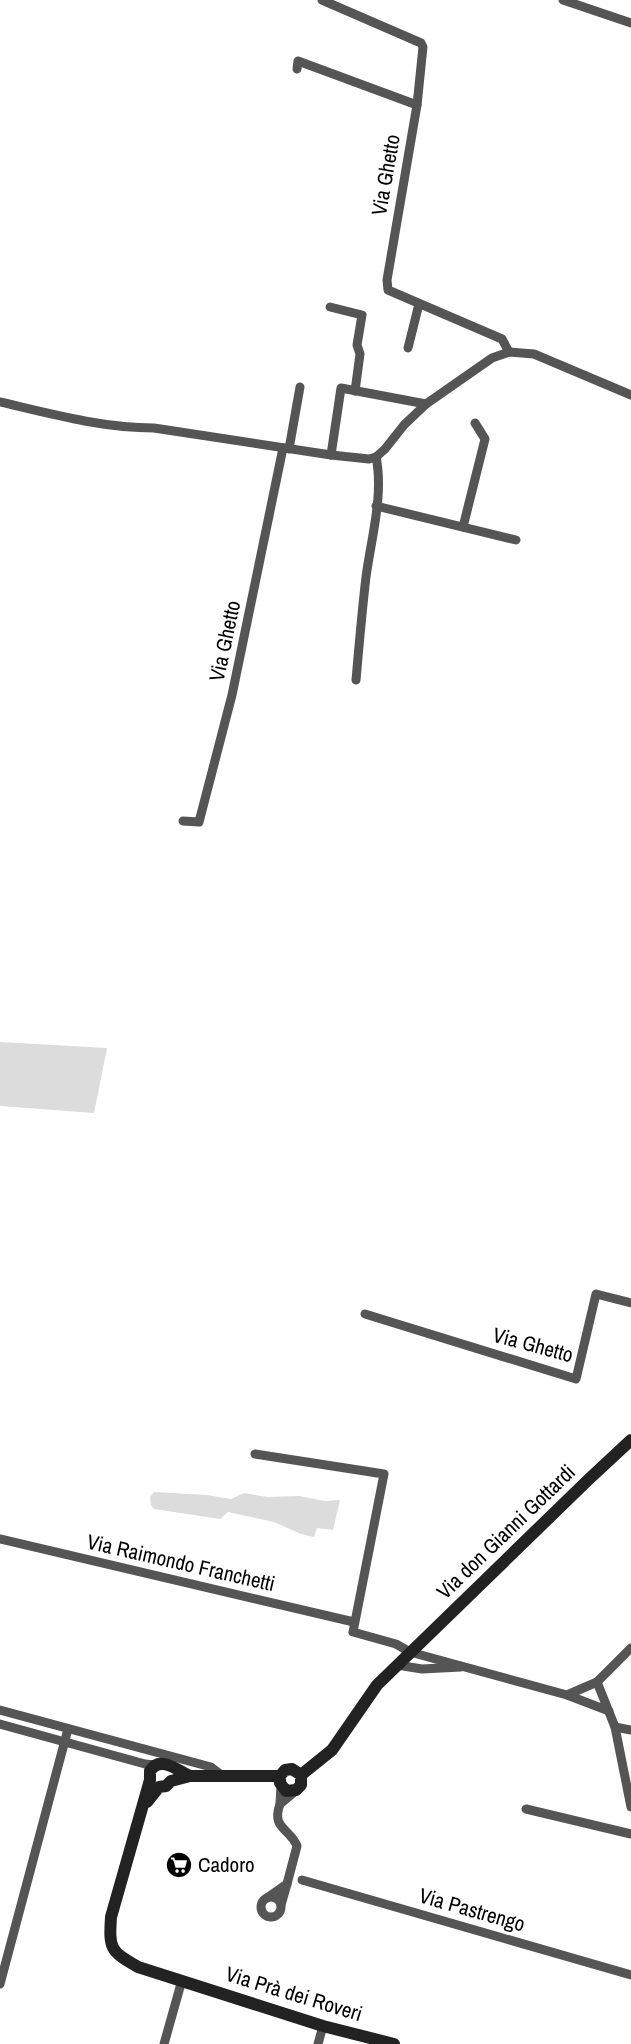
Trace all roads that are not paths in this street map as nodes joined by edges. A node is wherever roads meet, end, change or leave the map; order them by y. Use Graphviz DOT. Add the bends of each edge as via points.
graph roads {
  1 [pos="322,0"];
  2 [pos="563,0"];
  3 [pos="631,23"];
  4 [pos="297,69"];
  5 [pos="417,105"];
  6 [pos="419,304"];
  7 [pos="330,307"];
  8 [pos="408,348"];
  9 [pos="509,352"];
  10 [pos="300,387"];
  11 [pos="355,391"];
  12 [pos="631,395"];
  13 [pos="0,404"];
  14 [pos="426,404"];
  15 [pos="475,423"];
  16 [pos="286,449"];
  17 [pos="331,455"];
  18 [pos="376,457"];
  19 [pos="376,506"];
  20 [pos="463,527"];
  21 [pos="516,540"];
  22 [pos="356,680"];
  23 [pos="183,821"];
  24 [pos="631,1303"];
  25 [pos="365,1314"];
  26 [pos="631,1440"];
  27 [pos="255,1454"];
  28 [pos="0,1539"];
  29 [pos="354,1622"];
  30 [pos="630,1650"];
  31 [pos="410,1652"];
  32 [pos="397,1665"];
  33 [pos="466,1666"];
  34 [pos="597,1682"];
  35 [pos="567,1695"];
  36 [pos="0,1710"];
  37 [pos="609,1711"];
  38 [pos="0,1724"];
  39 [pos="615,1727"];
  40 [pos="68,1729"];
  41 [pos="631,1730"];
  42 [pos="65,1742"];
  43 [pos="171,1768"];
  44 [pos="301,1774"];
  45 [pos="153,1776"];
  46 [pos="190,1776"];
  47 [pos="224,1777"];
  48 [pos="171,1781"];
  49 [pos="281,1781"];
  50 [pos="298,1789"];
  51 [pos="280,1804"];
  52 [pos="631,1807"];
  53 [pos="526,1809"];
  54 [pos="631,1834"];
  55 [pos="302,1880"];
  56 [pos="287,1884"];
  57 [pos="267,1898"];
  58 [pos="281,1905"];
  59 [pos="631,1975"];
  60 [pos="182,1980"];
  61 [pos="0,1984"];
  62 [pos="323,2026"];
  63 [pos="164,2044"];
  64 [pos="318,2044"];
  65 [pos="394,2044"];
  1 -- 5 [label="street, Via Ghetto" via="421,43"];
  2 -- 3 [label="street"];
  4 -- 5 [label="street" via="298,62"];
  5 -- 6 [label="street, Via Ghetto" via="387,280 388,290"];
  6 -- 8 [label="street"];
  6 -- 9 [label="street, Via Ghetto" via="502,339"];
  7 -- 11 [label="street" via="362,315"];
  9 -- 12 [label="street" via="534,354"];
  9 -- 14 [label="street" via="492,358"];
  10 -- 16 [label="street, Via Ghetto"];
  11 -- 14 [label="street"];
  11 -- 17 [label="street" via="341,388"];
  13 -- 16 [label="street" via="96,423"];
  14 -- 18 [label="street"];
  15 -- 20 [label="street" via="484,439"];
  16 -- 17 [label="street"];
  16 -- 23 [label="street, Via Ghetto" via="232,695 199,822"];
  17 -- 18 [label="street"];
  18 -- 19 [label="street"];
  19 -- 20 [label="street"];
  19 -- 22 [label="street"];
  20 -- 21 [label="street"];
  24 -- 25 [label="street, Via Ghetto" via="596,1294 576,1379"];
  26 -- 31 [label="main road, Via don Gianni Gottardi"];
  27 -- 29 [label="street" via="384,1473"];
  28 -- 29 [label="street, Via Raimondo Franchetti"];
  29 -- 31 [label="street, Via Raimondo Franchetti" via="352,1632"];
  30 -- 34 [label="street"];
  31 -- 32 [label="main road, Via don Gianni Gottardi"];
  31 -- 33 [label="street"];
  32 -- 33 [label="street" via="422,1669"];
  32 -- 44 [label="main road, Via don Gianni Gottardi" via="377,1685 332,1750"];
  33 -- 35 [label="street"];
  34 -- 35 [label="street"];
  34 -- 37 [label="street"];
  35 -- 37 [label="street"];
  36 -- 40 [label="street"];
  37 -- 39 [label="street"];
  38 -- 42 [label="street"];
  39 -- 41 [label="street"];
  39 -- 52 [label="street"];
  40 -- 42 [label="street"];
  40 -- 47 [label="street" via="212,1767"];
  42 -- 45 [label="street" via="131,1760"];
  42 -- 61 [label="street"];
  43 -- 45 [label="main road" via="165,1763"];
  43 -- 46 [label="main road"];
  43 -- 48 [label="main road"];
  44 -- 49 [label="main road" via="285,1770"];
  44 -- 50 [label="main road"];
  45 -- 48 [label="main road" via="166,1786"];
  45 -- 60 [label="main road, Via Prà dei Roveri" via="111,1917 110,1940 113,1950 138,1967"];
  46 -- 47 [label="main road"];
  46 -- 48 [label="main road"];
  47 -- 49 [label="main road"];
  49 -- 50 [label="main road" via="289,1792"];
  49 -- 51 [label="street"];
  50 -- 51 [label="street"];
  51 -- 56 [label="street" via="278,1822 297,1846"];
  53 -- 54 [label="street"];
  55 -- 59 [label="street, Via Pastrengo"];
  56 -- 57 [label="street"];
  56 -- 58 [label="street"];
  57 -- 58 [label="street" via="277,1899"];
  57 -- 58 [label="street" via="262,1905 268,1916 277,1915"];
  60 -- 62 [label="main road, Via Prà dei Roveri"];
  60 -- 63 [label="street"];
  62 -- 64 [label="street"];
  62 -- 65 [label="main road, Via Prà dei Roveri"];
}
